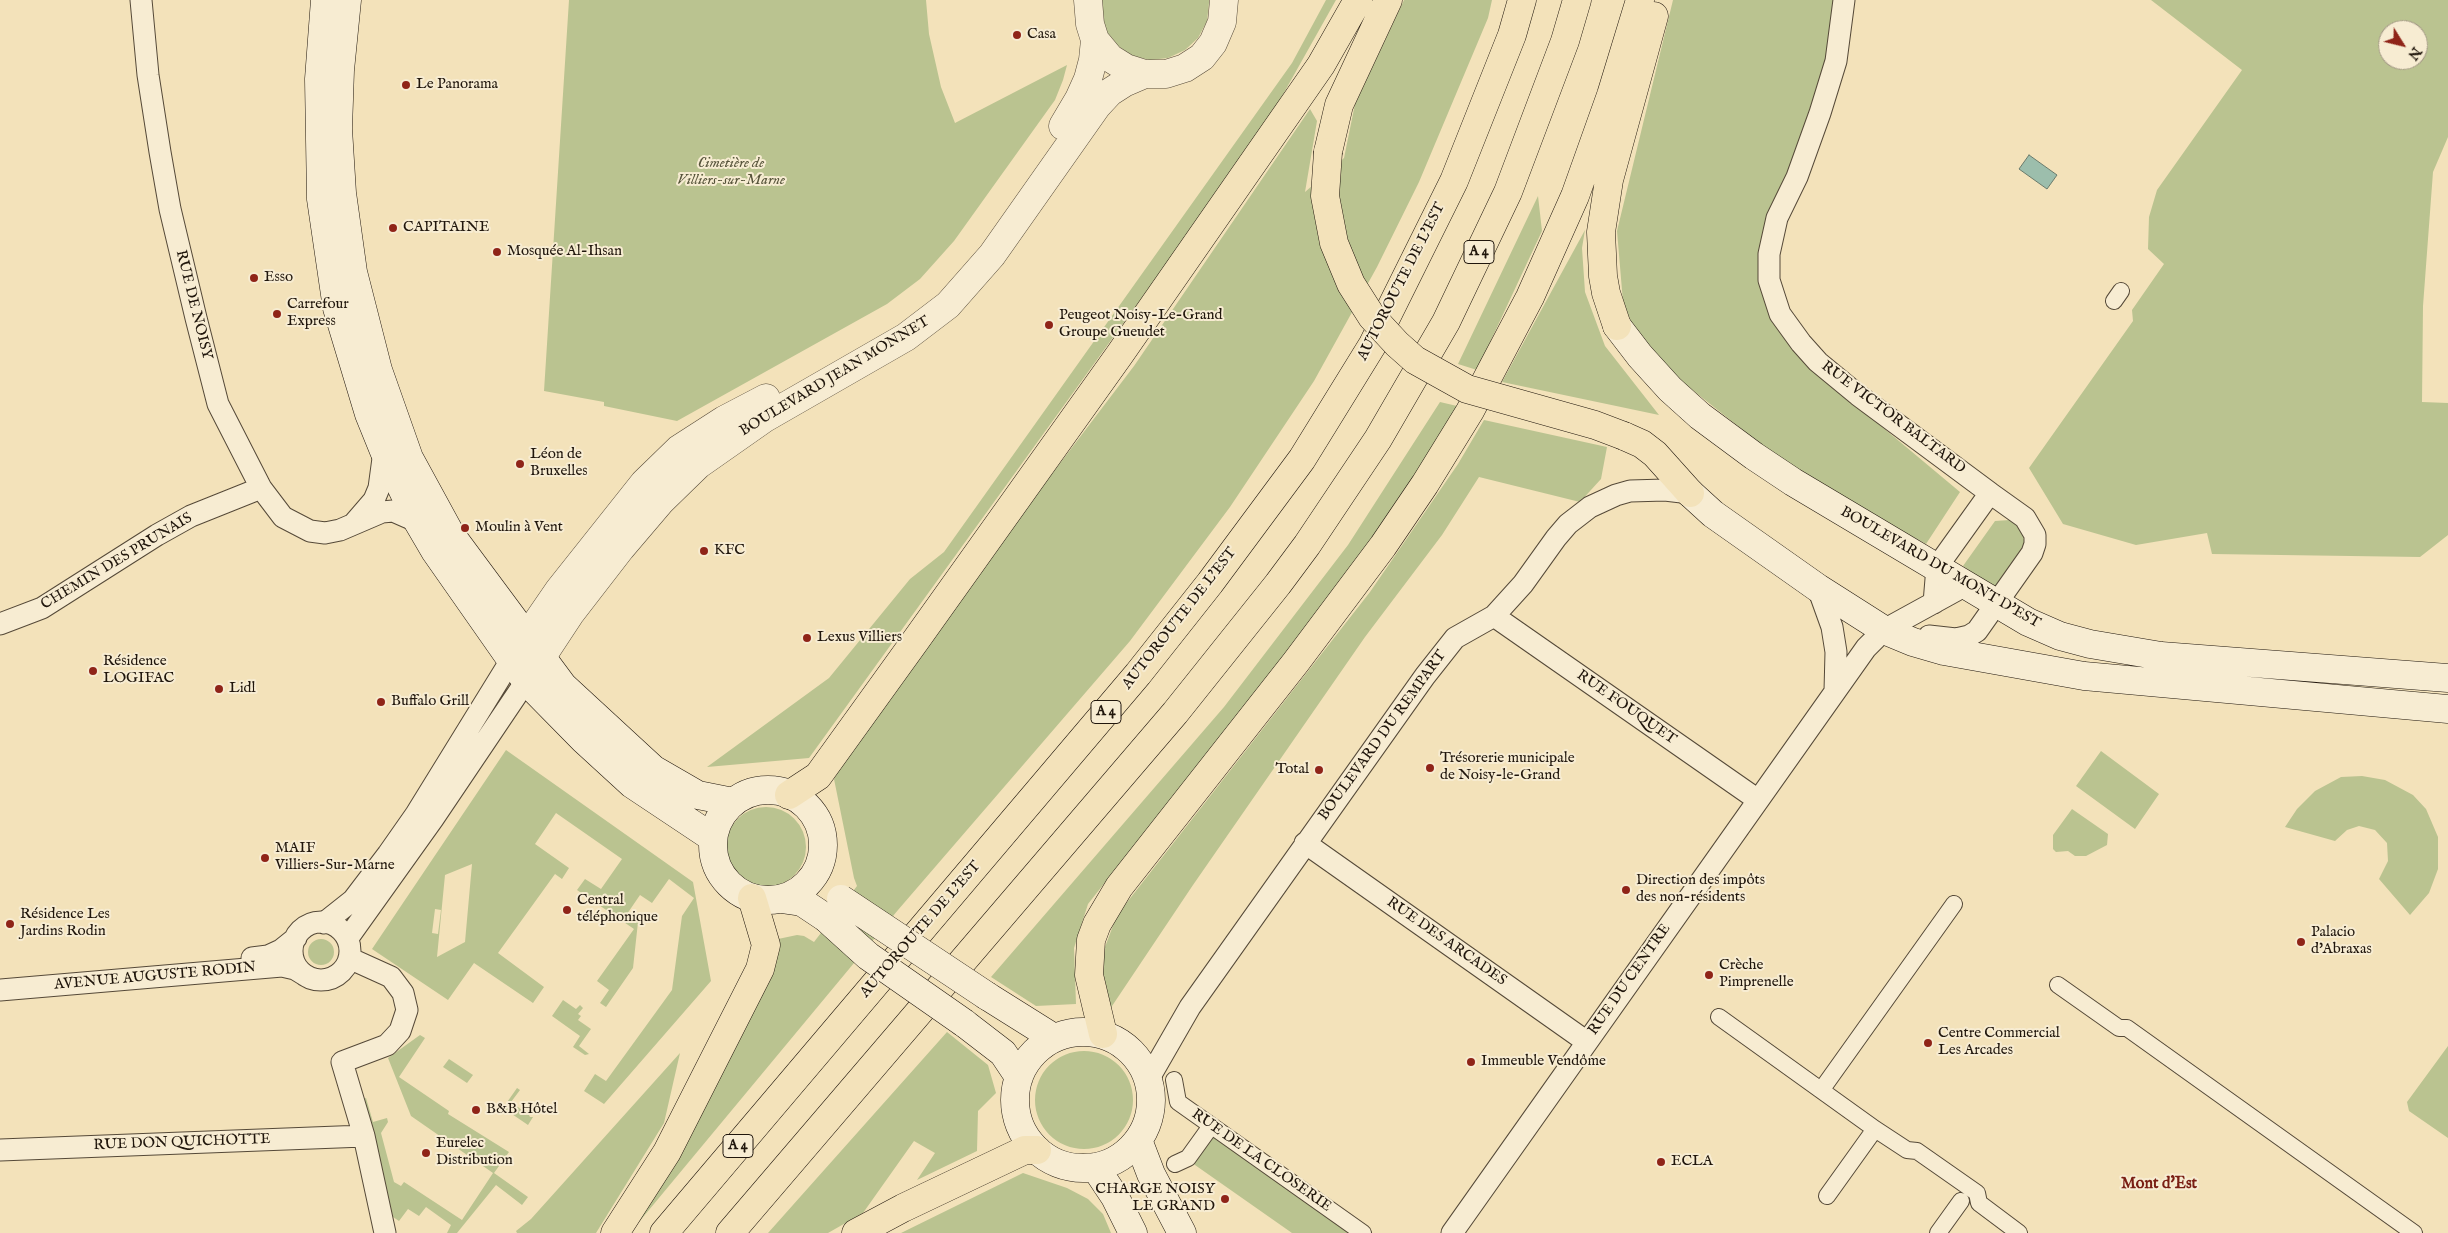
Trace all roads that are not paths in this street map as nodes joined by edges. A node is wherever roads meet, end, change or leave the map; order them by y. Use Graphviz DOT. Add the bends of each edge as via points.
graph roads {
  1 [pos="141,0"];
  2 [pos="325,0"];
  3 [pos="347,0"];
  4 [pos="1088,0"];
  5 [pos="1224,0"];
  6 [pos="1358,0"];
  7 [pos="1388,0"];
  8 [pos="1522,0"];
  9 [pos="1577,0"];
  10 [pos="1640,0"];
  11 [pos="1658,0"];
  12 [pos="1844,0"];
  13 [pos="1094,40"];
  14 [pos="1145,74"];
  15 [pos="1617,326"];
  16 [pos="384,451"];
  17 [pos="261,488"];
  18 [pos="1690,493"];
  19 [pos="1990,494"];
  20 [pos="418,522"];
  21 [pos="354,524"];
  22 [pos="1937,568"];
  23 [pos="1966,585"];
  24 [pos="1818,588"];
  25 [pos="1934,603"];
  26 [pos="1997,603"];
  27 [pos="1494,616"];
  28 [pos="0,624"];
  29 [pos="1884,630"];
  30 [pos="534,648"];
  31 [pos="2210,660"];
  32 [pos="519,671"];
  33 [pos="2084,676"];
  34 [pos="2448,678"];
  35 [pos="2196,687"];
  36 [pos="1835,691"];
  37 [pos="2448,693"];
  38 [pos="2448,709"];
  39 [pos="789,795"];
  40 [pos="1758,800"];
  41 [pos="733,802"];
  42 [pos="713,838"];
  43 [pos="1305,843"];
  44 [pos="820,862"];
  45 [pos="752,898"];
  46 [pos="782,899"];
  47 [pos="1954,904"];
  48 [pos="834,909"];
  49 [pos="324,923"];
  50 [pos="296,938"];
  51 [pos="348,948"];
  52 [pos="308,977"];
  53 [pos="0,979"];
  54 [pos="2058,985"];
  55 [pos="0,990"];
  56 [pos="1719,1017"];
  57 [pos="1102,1034"];
  58 [pos="1054,1038"];
  59 [pos="1587,1042"];
  60 [pos="1019,1077"];
  61 [pos="1161,1080"];
  62 [pos="1822,1089"];
  63 [pos="1211,1126"];
  64 [pos="1875,1129"];
  65 [pos="364,1136"];
  66 [pos="1138,1140"];
  67 [pos="0,1150"];
  68 [pos="1037,1150"];
  69 [pos="1175,1164"];
  70 [pos="1095,1167"];
  71 [pos="1827,1196"];
  72 [pos="1961,1201"];
  73 [pos="385,1233"];
  74 [pos="616,1233"];
  75 [pos="664,1233"];
  76 [pos="730,1233"];
  77 [pos="856,1233"];
  78 [pos="1133,1233"];
  79 [pos="1182,1233"];
  80 [pos="1362,1233"];
  81 [pos="1452,1233"];
  82 [pos="1938,1233"];
  83 [pos="2019,1233"];
  84 [pos="2414,1233"];
  1 -- 17 [label="street, RUE DE NOISY" via="160,152 191,301 218,404"];
  2 -- 16 [label="main road" via="319,79 321,199 337,308"];
  3 -- 30 [label="main road" via="338,129 342,186 353,272 378,370 409,458 441,519"];
  4 -- 13 [label="main road, BOULEVARD JEAN MONNET"];
  5 -- 14 [label="main road, BOULEVARD JEAN MONNET" via="1222,22 1213,43 1202,57 1166,74"];
  6 -- 39 [label="highway" via="1321,65 916,640 818,776"];
  7 -- 18 [label="highway, bridge" via="1339,105 1328,152 1325,196 1334,243 1351,284 1372,317 1397,344 1424,365 1468,388 1596,425 1642,444 1666,464"];
  8 -- 75 [label="highway, AUTOROUTE DE L’EST / A 4" via="1512,35 1454,181 1373,344 1302,459 1138,674"];
  9 -- 76 [label="highway, A 4" via="1566,41 1508,192 1446,322 1378,439 1307,545 1174,713"];
  10 -- 57 [label="highway" via="1612,95 1572,204 1530,297 1470,411 1378,553 1120,887 1097,924 1091,940 1089,975"];
  11 -- 15 [label="highway" via="1610,180 1601,232 1603,276"];
  12 -- 19 [label="street, RUE VICTOR BALTARD" via="1836,61 1797,177 1777,218 1769,254 1769,280 1780,314 1818,362"];
  13 -- 14 [label="main road, BOULEVARD JEAN MONNET" via="1110,58"];
  13 -- 30 [label="main road, BOULEVARD JEAN MONNET" via="1088,79 1066,122 986,234 950,278 912,313 818,370 724,420 680,449 638,491 559,590"];
  14 -- 30 [label="main road, BOULEVARD JEAN MONNET" via="1110,92 1097,106 992,255 948,305 906,337 765,418 698,465 661,501 570,614"];
  15 -- 22 [label="main road, BOULEVARD DU MONT D'EST" via="1654,373 1700,416 1793,482"];
  16 -- 20 [label="main road"];
  16 -- 21 [label="street" via="379,488 374,500"];
  17 -- 21 [label="street, RUE DE NOISY" via="283,517 310,532 325,533"];
  17 -- 28 [label="street, CHEMIN DES PRUNAIS" via="191,516 157,534 42,608"];
  18 -- 24 [label="main road" via="1713,514"];
  18 -- 27 [label="street, BOULEVARD DU REMPART" via="1630,491 1590,507 1568,524 1523,584"];
  19 -- 22 [label="street"];
  19 -- 26 [label="street" via="2025,518 2031,526 2035,544"];
  20 -- 21 [label="street, RUE DE NOISY" via="393,511 382,512"];
  20 -- 32 [label="main road"];
  22 -- 23 [label="main road, BOULEVARD DU MONT D'EST"];
  22 -- 25 [label="street"];
  23 -- 25 [label="street, RUE DU CENTRE"];
  23 -- 26 [label="main road, BOULEVARD DU MONT D'EST"];
  24 -- 29 [label="main road"];
  24 -- 36 [label="street" via="1832,627 1836,652"];
  25 -- 29 [label="street, RUE DU CENTRE"];
  26 -- 29 [label="street" via="1977,631 1962,638"];
  26 -- 31 [label="main road, BOULEVARD DU MONT D'EST" via="2060,636 2161,656"];
  27 -- 40 [label="street, RUE FOUQUET"];
  27 -- 43 [label="street, BOULEVARD DU REMPART" via="1455,638"];
  29 -- 33 [label="main road" via="1944,651"];
  29 -- 36 [label="street, RUE DU CENTRE" via="1866,648"];
  30 -- 32 [label="main road"];
  30 -- 41 [label="main road" via="563,686 654,769 698,795"];
  31 -- 33 [label="main road" via="2184,672 2109,668"];
  31 -- 34 [label="main road, BOULEVARD DU MONT D'EST"];
  32 -- 42 [label="main road" via="584,740 632,784"];
  32 -- 49 [label="street, AVENUE AUGUSTE RODIN" via="353,900"];
  32 -- 51 [label="street, AVENUE AUGUSTE RODIN" via="434,819"];
  33 -- 35 [label="main road"];
  35 -- 37 [label="main road" via="2234,678 2342,689"];
  35 -- 38 [label="main road"];
  36 -- 40 [label="street, RUE DU CENTRE"];
  39 -- 41 [label="main road" via="760,791"];
  39 -- 44 [label="main road" via="811,811 818,822 822,835"];
  40 -- 59 [label="street, RUE DU CENTRE"];
  41 -- 42 [label="main road" via="723,812"];
  42 -- 45 [label="main road" via="716,864 722,876 740,894"];
  43 -- 59 [label="street, RUE DES ARCADES"];
  43 -- 61 [label="street, BOULEVARD DU REMPART" via="1190,1007"];
  44 -- 46 [label="main road" via="806,885"];
  44 -- 48 [label="main road"];
  45 -- 46 [label="main road"];
  45 -- 74 [label="highway" via="766,945 760,969 666,1152"];
  46 -- 48 [label="main road"];
  47 -- 62 [label="street"];
  48 -- 58 [label="main road, bridge"];
  48 -- 60 [label="main road, bridge" via="868,956 1003,1053"];
  49 -- 50 [label="street, AVENUE AUGUSTE RODIN" via="306,927"];
  49 -- 51 [label="street" via="342,930"];
  50 -- 52 [label="street" via="293,956 301,972"];
  50 -- 53 [label="street, AVENUE AUGUSTE RODIN" via="268,956 250,959"];
  51 -- 52 [label="street, AVENUE AUGUSTE RODIN" via="340,973 325,980"];
  51 -- 65 [label="street" via="392,977 403,993 407,1010 400,1030 387,1045 342,1062"];
  52 -- 55 [label="street, AVENUE AUGUSTE RODIN" via="282,966"];
  54 -- 84 [label="street" via="2120,1028 2126,1028"];
  56 -- 62 [label="street"];
  57 -- 58 [label="main road" via="1070,1033"];
  57 -- 61 [label="main road" via="1123,1044"];
  58 -- 60 [label="main road" via="1027,1061"];
  59 -- 81 [label="street, RUE DU CENTRE"];
  60 -- 68 [label="main road" via="1015,1096 1017,1116 1024,1135"];
  61 -- 63 [label="street, RUE DE LA CLOSERIE" via="1178,1102"];
  61 -- 66 [label="main road"];
  62 -- 64 [label="street"];
  63 -- 69 [label="street" via="1188,1158"];
  63 -- 80 [label="street, RUE DE LA CLOSERIE"];
  64 -- 71 [label="street"];
  64 -- 83 [label="street" via="1907,1150 1917,1152 1977,1193 1979,1203"];
  65 -- 67 [label="street, RUE DON QUICHOTTE"];
  65 -- 73 [label="street"];
  66 -- 70 [label="main road" via="1111,1162"];
  66 -- 79 [label="main road" via="1151,1174"];
  68 -- 70 [label="main road" via="1054,1162 1074,1167"];
  68 -- 77 [label="highway" via="1025,1150"];
  70 -- 78 [label="main road"];
  72 -- 82 [label="street"];
}
